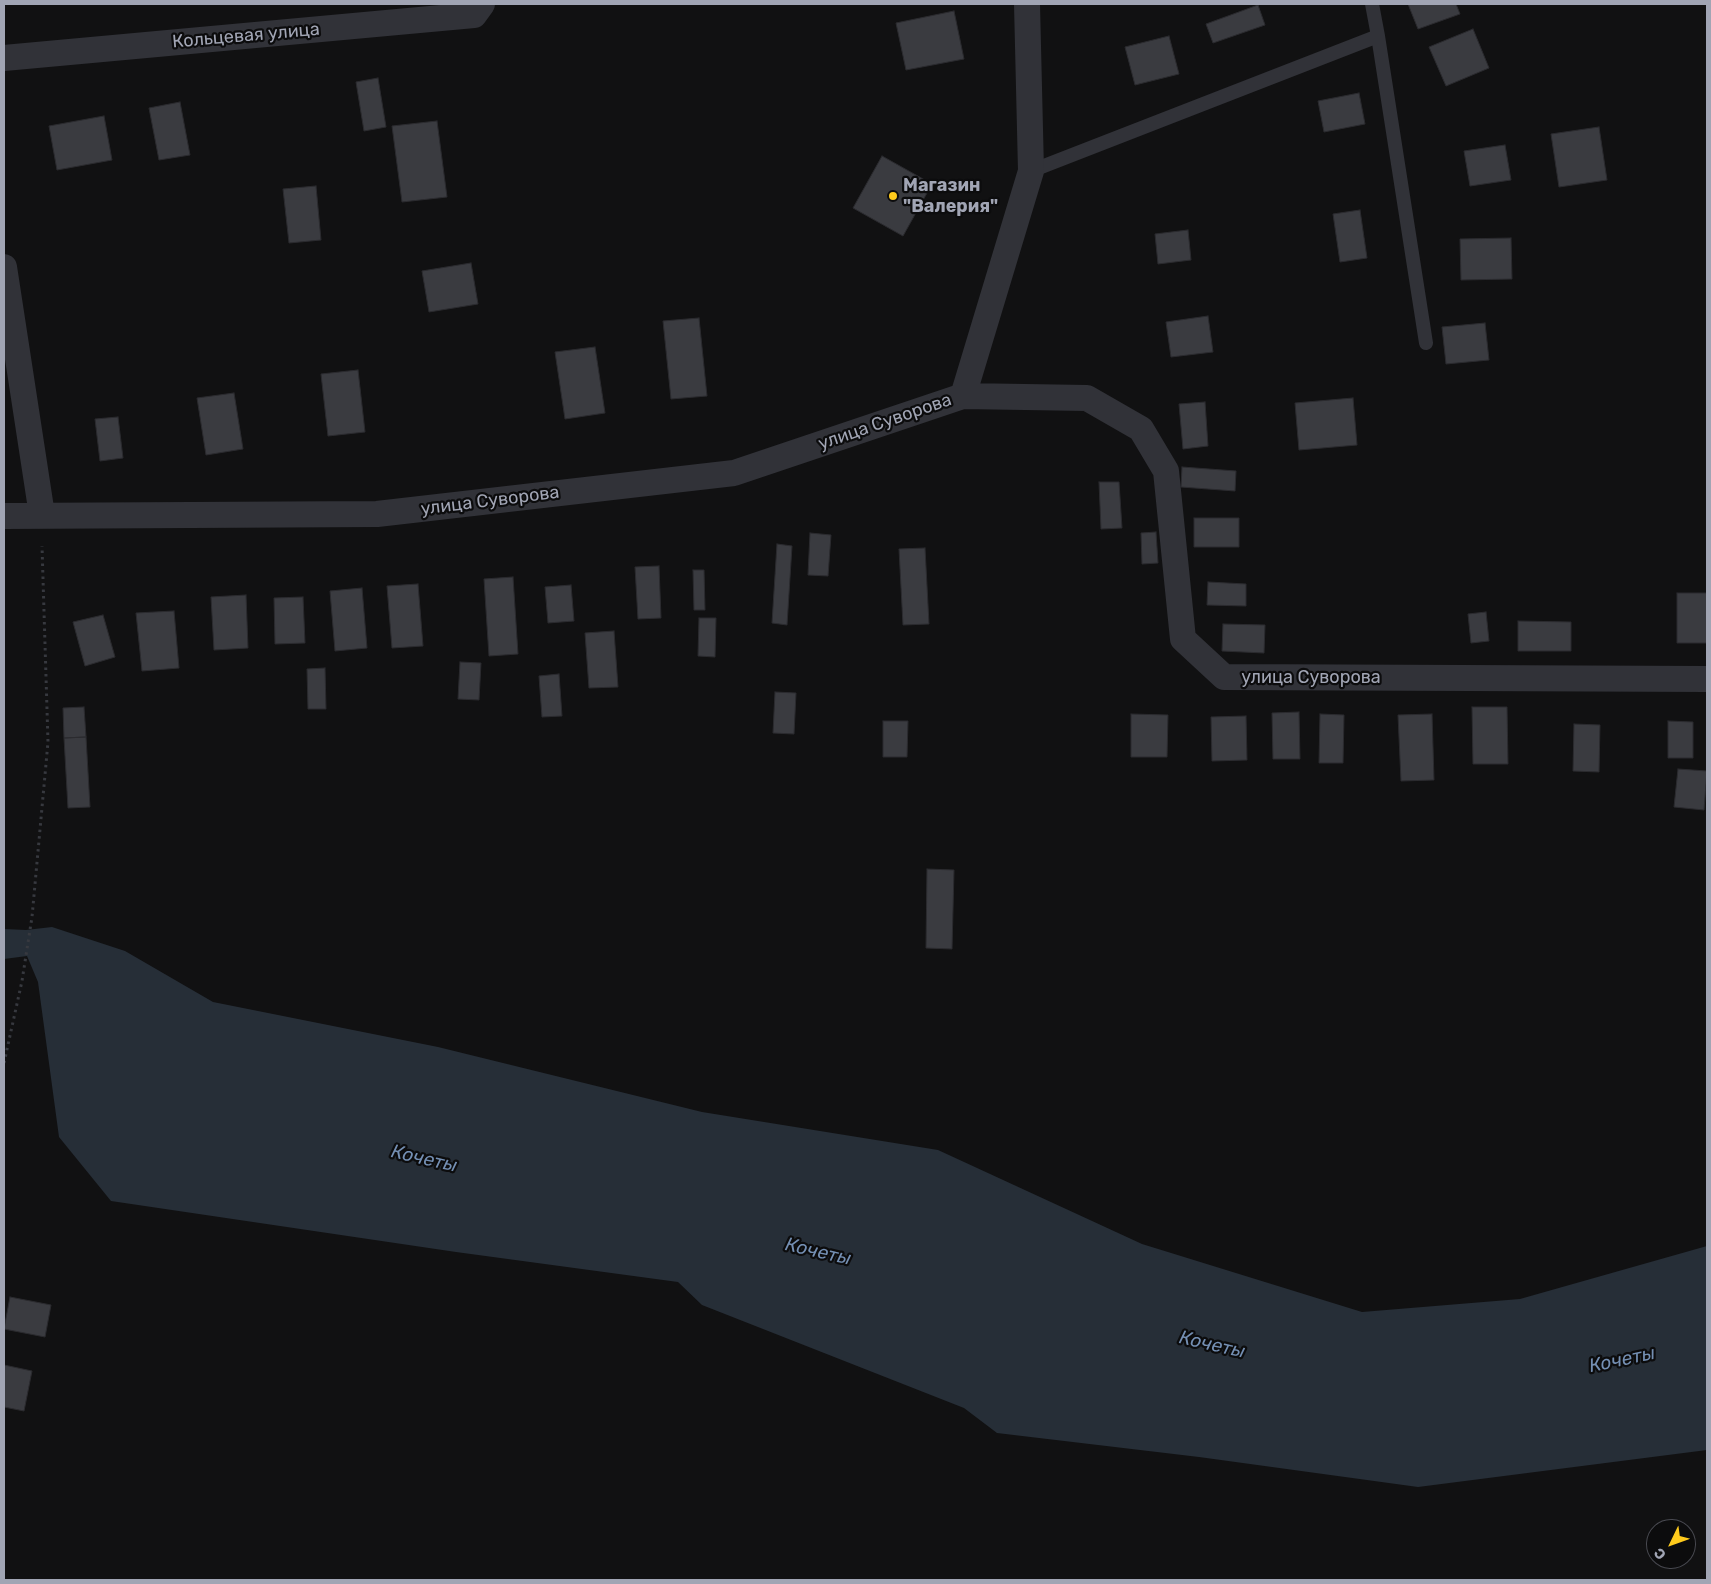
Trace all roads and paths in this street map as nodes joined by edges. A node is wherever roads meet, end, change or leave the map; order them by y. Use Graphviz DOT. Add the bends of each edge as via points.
graph roads {
  1 [pos="482,4"];
  2 [pos="1027,4"];
  3 [pos="1372,4"];
  4 [pos="1378,36"];
  5 [pos="4,58"];
  6 [pos="1031,171"];
  7 [pos="4,267"];
  8 [pos="1426,343"];
  9 [pos="963,396"];
  10 [pos="42,515"];
  11 [pos="4,516"];
  12 [pos="1707,679"];
  13 [pos="4,1063"];
  1 -- 5 [label="street, Кольцевая улица" via="474,15"];
  2 -- 6 [label="street, улица Суворова"];
  3 -- 4 [label="lane"];
  4 -- 6 [label="lane"];
  4 -- 8 [label="lane"];
  6 -- 9 [label="street, улица Суворова"];
  7 -- 10 [label="street"];
  9 -- 10 [label="street, улица Суворова" via="734,473 377,514"];
  9 -- 12 [label="street, улица Суворова" via="1088,398 1141,428 1166,470 1183,639 1224,677"];
  10 -- 11 [label="street, улица Суворова"];
  10 -- 13 [label="path" via="48,742 32,917"];
}
